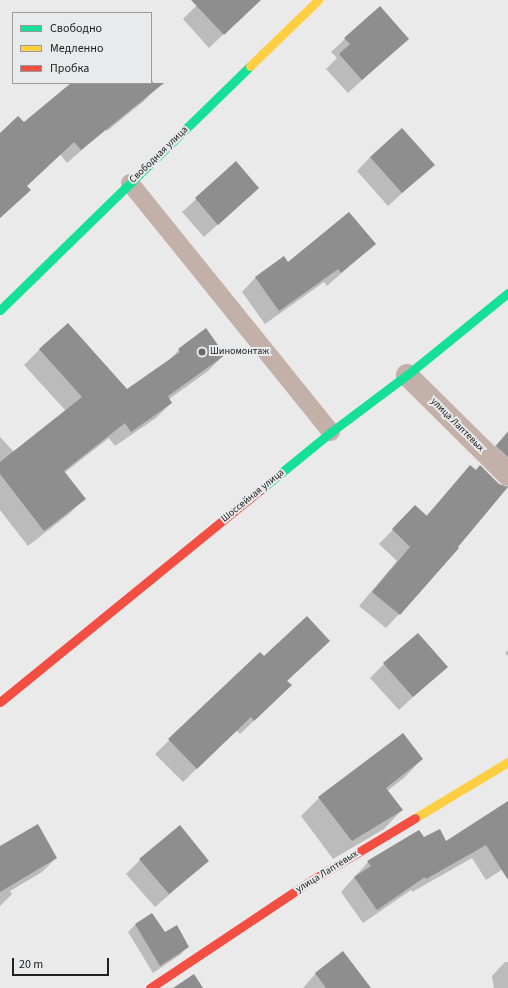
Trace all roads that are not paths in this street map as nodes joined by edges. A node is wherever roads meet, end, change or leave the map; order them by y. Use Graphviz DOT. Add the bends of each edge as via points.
graph roads {
  1 [pos="318,0"];
  2 [pos="130,183"];
  3 [pos="508,293"];
  4 [pos="0,310"];
  5 [pos="407,375"];
  6 [pos="331,432"];
  7 [pos="508,475"];
  8 [pos="0,702"];
  9 [pos="508,762"];
  10 [pos="150,988"];
  1 -- 2 [label="street, Свободная улица"];
  2 -- 4 [label="street, Свободная улица"];
  2 -- 6 [label="lane"];
  3 -- 5 [label="street, Шоссейная улица"];
  5 -- 6 [label="street, Шоссейная улица"];
  5 -- 7 [label="street, улица Лаптевых"];
  6 -- 8 [label="street, Шоссейная улица"];
  9 -- 10 [label="street, улица Лаптевых" via="312,880"];
}
